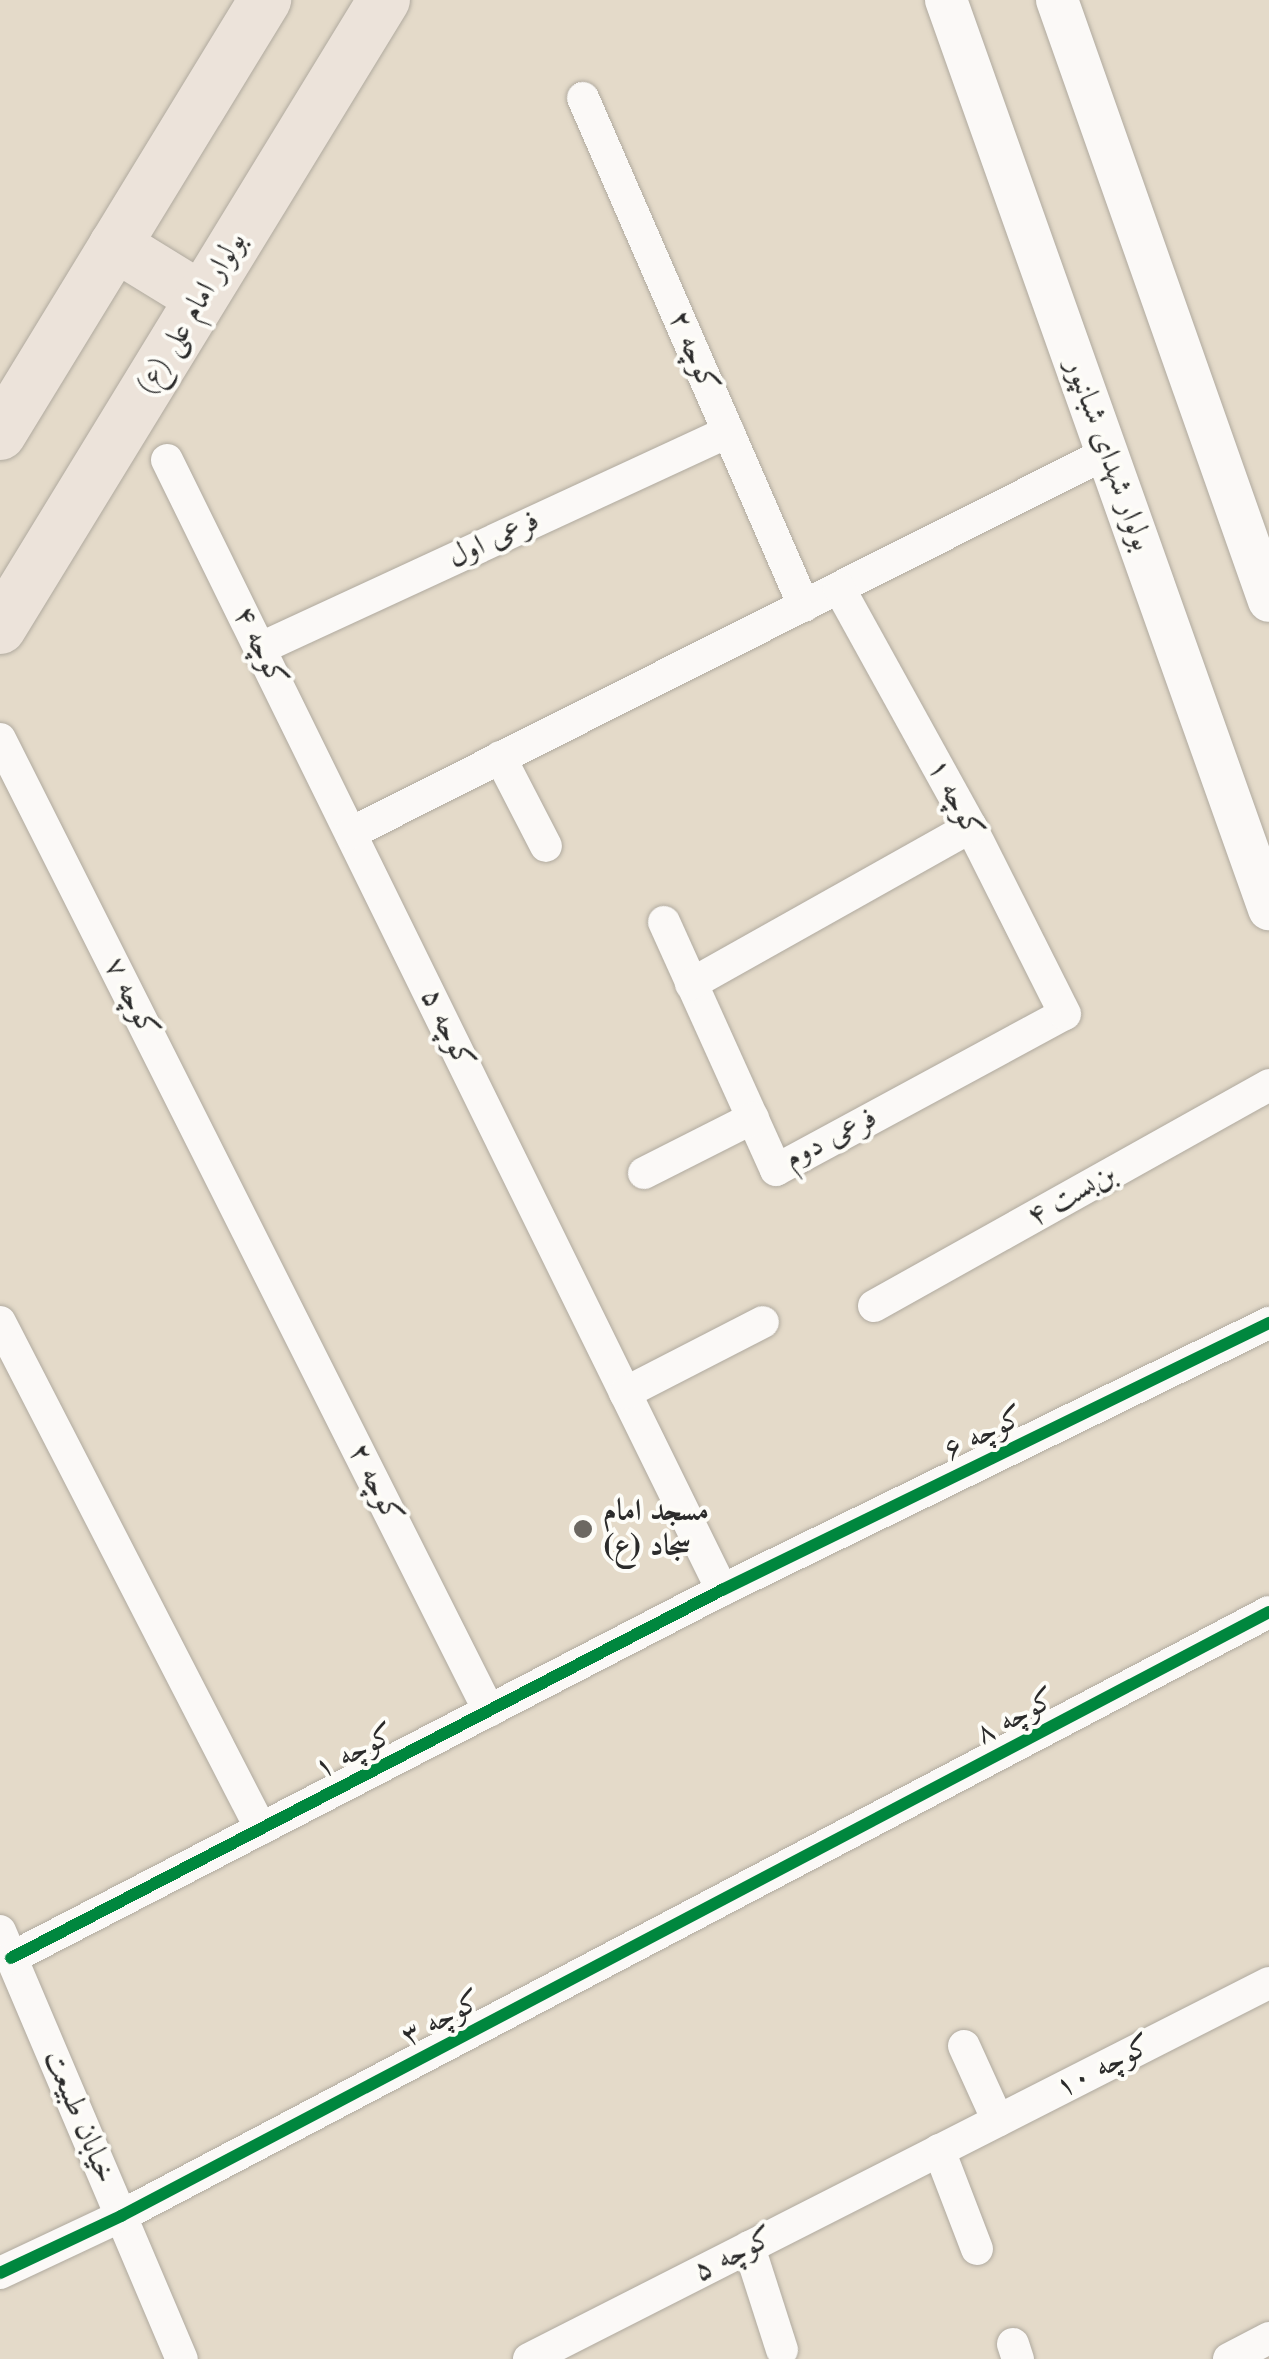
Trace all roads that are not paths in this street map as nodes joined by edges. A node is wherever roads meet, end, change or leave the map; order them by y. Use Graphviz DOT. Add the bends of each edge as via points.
graph roads {
  1 [pos="265,0"];
  2 [pos="384,0"];
  3 [pos="946,0"];
  4 [pos="1056,0"];
  5 [pos="582,98"];
  6 [pos="114,245"];
  7 [pos="202,298"];
  8 [pos="728,432"];
  9 [pos="0,434"];
  10 [pos="1107,453"];
  11 [pos="168,460"];
  12 [pos="840,588"];
  13 [pos="1269,601"];
  14 [pos="804,606"];
  15 [pos="0,628"];
  16 [pos="260,648"];
  17 [pos="0,739"];
  18 [pos="500,757"];
  19 [pos="971,827"];
  20 [pos="351,833"];
  21 [pos="546,846"];
  22 [pos="1269,909"];
  23 [pos="664,922"];
  24 [pos="692,984"];
  25 [pos="1065,1014"];
  26 [pos="1269,1085"];
  27 [pos="752,1118"];
  28 [pos="644,1173"];
  29 [pos="261,1257"];
  30 [pos="874,1306"];
  31 [pos="0,1322"];
  32 [pos="763,1322"];
  33 [pos="1269,1323"];
  34 [pos="625,1393"];
  35 [pos="722,1590"];
  36 [pos="1269,1612"];
  37 [pos="489,1710"];
  38 [pos="260,1829"];
  39 [pos="786,1866"];
  40 [pos="3,1940"];
  41 [pos="1269,1983"];
  42 [pos="964,2046"];
  43 [pos="998,2121"];
  44 [pos="939,2150"];
  45 [pos="121,2216"];
  46 [pos="749,2247"];
  47 [pos="978,2249"];
  48 [pos="0,2272"];
  49 [pos="1269,2338"];
  50 [pos="782,2350"];
  51 [pos="182,2359"];
  52 [pos="530,2359"];
  53 [pos="1229,2359"];
  1 -- 6 [label="main road"];
  2 -- 7 [label="main road, بولوار امام علی (ع)"];
  3 -- 10 [label="street, بولوار شهدای شبانپور"];
  4 -- 13 [label="street"];
  5 -- 8 [label="street, کوچه ۲"];
  6 -- 7 [label="main road"];
  6 -- 9 [label="main road"];
  7 -- 15 [label="main road, بولوار امام علی (ع)"];
  8 -- 14 [label="street, کوچه ۲"];
  8 -- 16 [label="street, فرعی اول"];
  10 -- 12 [label="street"];
  10 -- 22 [label="street, بولوار شهدای شبانپور"];
  11 -- 16 [label="street, کوچه ۴"];
  12 -- 14 [label="street"];
  12 -- 19 [label="street, کوچه ۱"];
  14 -- 18 [label="street"];
  16 -- 20 [label="street, کوچه ۴"];
  17 -- 29 [label="street, کوچه ۷"];
  18 -- 20 [label="street"];
  18 -- 21 [label="street"];
  19 -- 24 [label="street"];
  19 -- 25 [label="street, کوچه ۱"];
  20 -- 34 [label="street, کوچه ۵"];
  23 -- 24 [label="street, فرعی دوم"];
  24 -- 27 [label="street, فرعی دوم"];
  25 -- 27 [label="street, فرعی دوم" via="776,1170"];
  26 -- 30 [label="street, بن‌بست ۴"];
  27 -- 28 [label="street"];
  29 -- 37 [label="street, کوچه ۲"];
  31 -- 38 [label="street"];
  32 -- 34 [label="street"];
  33 -- 35 [label="street, کوچه ۶"];
  34 -- 35 [label="street"];
  35 -- 37 [label="street, کوچه ۱"];
  36 -- 39 [label="street, کوچه ۸"];
  37 -- 38 [label="street, کوچه ۱"];
  38 -- 40 [label="street, کوچه ۱"];
  39 -- 45 [label="street, کوچه ۳"];
  40 -- 45 [label="street, خیابان طبیعت"];
  41 -- 43 [label="street, کوچه ۱۰"];
  42 -- 43 [label="street"];
  43 -- 44 [label="street, کوچه ۱۰"];
  44 -- 46 [label="street, کوچه ۵"];
  44 -- 47 [label="street"];
  45 -- 48 [label="street"];
  45 -- 51 [label="street, خیابان طبیعت"];
  46 -- 50 [label="street"];
  46 -- 52 [label="street, کوچه ۵"];
  49 -- 53 [label="street"];
}
